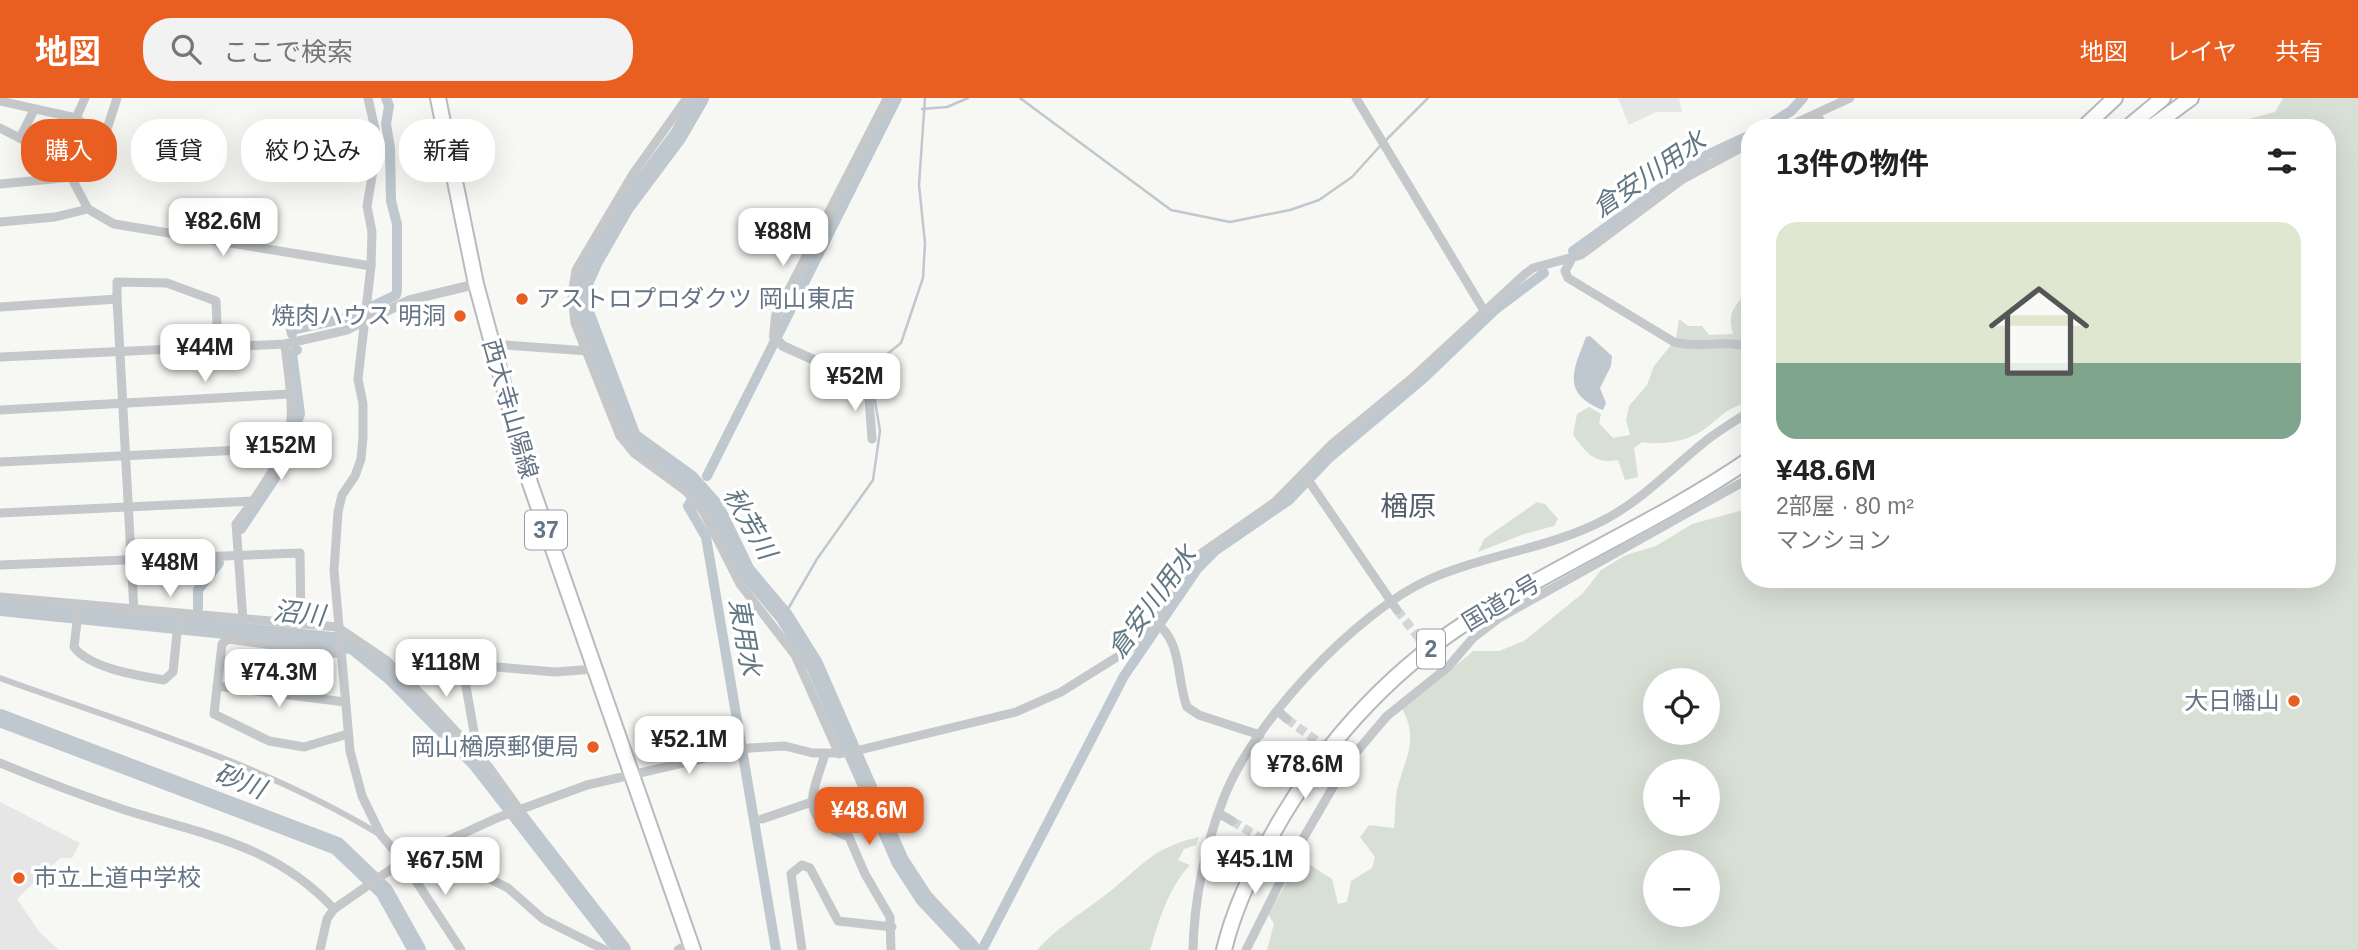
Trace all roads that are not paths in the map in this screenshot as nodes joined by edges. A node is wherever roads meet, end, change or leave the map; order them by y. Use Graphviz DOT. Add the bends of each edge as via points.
graph roads {
  1 [pos="85,98"];
  2 [pos="117,98"];
  3 [pos="368,98"];
  4 [pos="438,98"];
  5 [pos="687,98"];
  6 [pos="888,98"];
  7 [pos="1356,98"];
  8 [pos="1850,98"];
  9 [pos="2115,98"];
  10 [pos="2163,98"];
  11 [pos="2191,98"];
  12 [pos="0,101"];
  13 [pos="34,110"];
  14 [pos="1817,114"];
  15 [pos="76,118"];
  16 [pos="1806,119"];
  17 [pos="1820,119"];
  18 [pos="2093,119"];
  19 [pos="2138,119"];
  20 [pos="2162,119"];
  21 [pos="0,128"];
  22 [pos="20,138"];
  23 [pos="1741,148"];
  24 [pos="21,182"];
  25 [pos="75,182"];
  26 [pos="0,184"];
  27 [pos="88,209"];
  28 [pos="0,222"];
  29 [pos="1571,260"];
  30 [pos="371,267"];
  31 [pos="476,284"];
  32 [pos="117,299"];
  33 [pos="0,307"];
  34 [pos="1483,309"];
  35 [pos="367,320"];
  36 [pos="285,344"];
  37 [pos="492,344"];
  38 [pos="1741,345"];
  39 [pos="218,347"];
  40 [pos="588,351"];
  41 [pos="120,352"];
  42 [pos="0,357"];
  43 [pos="868,384"];
  44 [pos="290,394"];
  45 [pos="123,403"];
  46 [pos="0,410"];
  47 [pos="1741,417"];
  48 [pos="872,439"];
  49 [pos="283,448"];
  50 [pos="124,456"];
  51 [pos="0,462"];
  52 [pos="1741,464"];
  53 [pos="1308,477"];
  54 [pos="1741,483"];
  55 [pos="254,501"];
  56 [pos="128,507"];
  57 [pos="0,513"];
  58 [pos="239,555"];
  59 [pos="131,559"];
  60 [pos="0,565"];
  61 [pos="0,597"];
  62 [pos="1391,599"];
  63 [pos="79,605"];
  64 [pos="1397,610"];
  65 [pos="134,611"];
  66 [pos="179,614"];
  67 [pos="243,620"];
  68 [pos="301,624"];
  69 [pos="1158,625"];
  70 [pos="337,628"];
  71 [pos="341,653"];
  72 [pos="594,669"];
  73 [pos="0,678"];
  74 [pos="217,686"];
  75 [pos="345,702"];
  76 [pos="1279,712"];
  77 [pos="1287,719"];
  78 [pos="348,734"];
  79 [pos="1260,735"];
  80 [pos="473,750"];
  81 [pos="843,753"];
  82 [pos="825,754"];
  83 [pos="0,763"];
  84 [pos="630,773"];
  85 [pos="812,802"];
  86 [pos="519,809"];
  87 [pos="1220,814"];
  88 [pos="762,819"];
  89 [pos="1232,821"];
  90 [pos="381,835"];
  91 [pos="457,836"];
  92 [pos="1284,852"];
  93 [pos="1293,856"];
  94 [pos="400,863"];
  95 [pos="337,906"];
  96 [pos="891,928"];
  97 [pos="687,948"];
  98 [pos="320,950"];
  99 [pos="461,950"];
  100 [pos="605,950"];
  101 [pos="802,950"];
  102 [pos="891,950"];
  103 [pos="1193,950"];
  104 [pos="1224,950"];
  105 [pos="1245,950"];
  1 -- 15 [label="street"];
  2 -- 15 [label="street" via="106,132 99,135"];
  3 -- 30 [label="street" via="378,142 367,206"];
  4 -- 31 [label="main road, 西大寺山陽線 / 37"];
  5 -- 40 [label="street" via="633,174 576,270 572,309"];
  6 -- 43 [label="street" via="773,328 774,337 783,345"];
  7 -- 34 [label="street"];
  8 -- 14 [label="street"];
  9 -- 18 [label="main road"];
  10 -- 19 [label="main road"];
  11 -- 20 [label="main road"];
  12 -- 13 [label="street"];
  13 -- 15 [label="street"];
  13 -- 22 [label="street"];
  14 -- 16 [label="street"];
  14 -- 17 [label="street"];
  21 -- 22 [label="street"];
  23 -- 29 [label="street" via="1683,179"];
  24 -- 26 [label="street"];
  25 -- 27 [label="street"];
  27 -- 28 [label="street"];
  27 -- 30 [label="street" via="114,224"];
  29 -- 34 [label="street" via="1533,268"];
  29 -- 38 [label="street" via="1565,271 1568,278 1674,342"];
  30 -- 35 [label="street"];
  31 -- 35 [label="street" via="410,300"];
  31 -- 37 [label="main road, 西大寺山陽線 / 37"];
  32 -- 33 [label="street"];
  32 -- 39 [label="street" via="117,282 129,282 167,283 216,301"];
  32 -- 41 [label="street"];
  34 -- 53 [label="street" via="1410,379 1332,444"];
  35 -- 36 [label="street" via="347,330"];
  35 -- 70 [label="street" via="358,379 363,404 361,459 338,512"];
  36 -- 39 [label="street"];
  36 -- 44 [label="street"];
  37 -- 40 [label="street"];
  37 -- 72 [label="main road, 西大寺山陽線 / 37" via="530,483"];
  39 -- 41 [label="street"];
  40 -- 81 [label="street" via="620,436 703,511 740,584 795,655"];
  41 -- 42 [label="street"];
  41 -- 45 [label="street"];
  43 -- 48 [label="street"];
  44 -- 45 [label="street"];
  44 -- 49 [label="street" via="291,421"];
  45 -- 46 [label="street"];
  45 -- 50 [label="street"];
  47 -- 62 [label="street" via="1704,442 1652,490 1606,519 1463,566"];
  49 -- 50 [label="street"];
  49 -- 55 [label="street"];
  50 -- 51 [label="street"];
  50 -- 56 [label="street"];
  52 -- 104 [label="main road, 国道2号 / 2" via="1476,616 1385,686 1320,759 1290,803 1266,845"];
  53 -- 62 [label="street"];
  53 -- 69 [label="street" via="1199,555"];
  54 -- 93 [label="street" via="1499,618 1473,638 1344,761"];
  55 -- 56 [label="street"];
  55 -- 58 [label="street" via="236,524"];
  56 -- 57 [label="street"];
  56 -- 59 [label="street"];
  58 -- 59 [label="street"];
  58 -- 67 [label="street"];
  58 -- 68 [label="street" via="300,553"];
  59 -- 60 [label="street"];
  59 -- 65 [label="street"];
  61 -- 63 [label="street"];
  62 -- 64 [label="street"];
  62 -- 76 [label="street" via="1333,649"];
  63 -- 65 [label="street"];
  63 -- 66 [label="street" via="74,647 80,656 131,675 164,680 173,672"];
  65 -- 66 [label="street"];
  66 -- 67 [label="street"];
  67 -- 68 [label="street"];
  68 -- 70 [label="street"];
  69 -- 79 [label="street" via="1172,640 1187,708"];
  69 -- 81 [label="street" via="1122,656 1033,706"];
  70 -- 71 [label="street"];
  70 -- 80 [label="street" via="386,660"];
  71 -- 74 [label="street" via="228,639 222,644"];
  71 -- 75 [label="street"];
  72 -- 80 [label="street" via="555,672 462,664 476,743"];
  72 -- 84 [label="main road, 西大寺山陽線 / 37"];
  73 -- 90 [label="street" via="179,738 299,788"];
  74 -- 75 [label="street"];
  74 -- 78 [label="street" via="214,715 269,741 304,747"];
  75 -- 78 [label="street"];
  76 -- 77 [label="street"];
  76 -- 79 [label="street"];
  78 -- 90 [label="street" via="362,796"];
  79 -- 87 [label="street" via="1233,779"];
  80 -- 86 [label="street"];
  81 -- 82 [label="street"];
  82 -- 84 [label="street" via="785,746 745,748"];
  82 -- 85 [label="street"];
  83 -- 95 [label="street" via="274,859"];
  84 -- 86 [label="street"];
  84 -- 97 [label="main road, 西大寺山陽線 / 37"];
  85 -- 88 [label="street"];
  85 -- 96 [label="street" via="826,828 849,837"];
  86 -- 91 [label="street"];
  87 -- 89 [label="street"];
  87 -- 103 [label="street" via="1199,888"];
  90 -- 94 [label="street"];
  91 -- 94 [label="street"];
  91 -- 100 [label="street" via="478,873 508,887 543,919"];
  92 -- 93 [label="street"];
  93 -- 105 [label="street"];
  94 -- 95 [label="street"];
  94 -- 99 [label="street"];
  95 -- 98 [label="street" via="327,919"];
  96 -- 101 [label="street" via="838,921 810,868 802,865 791,874 791,880"];
  96 -- 102 [label="street"];
}
